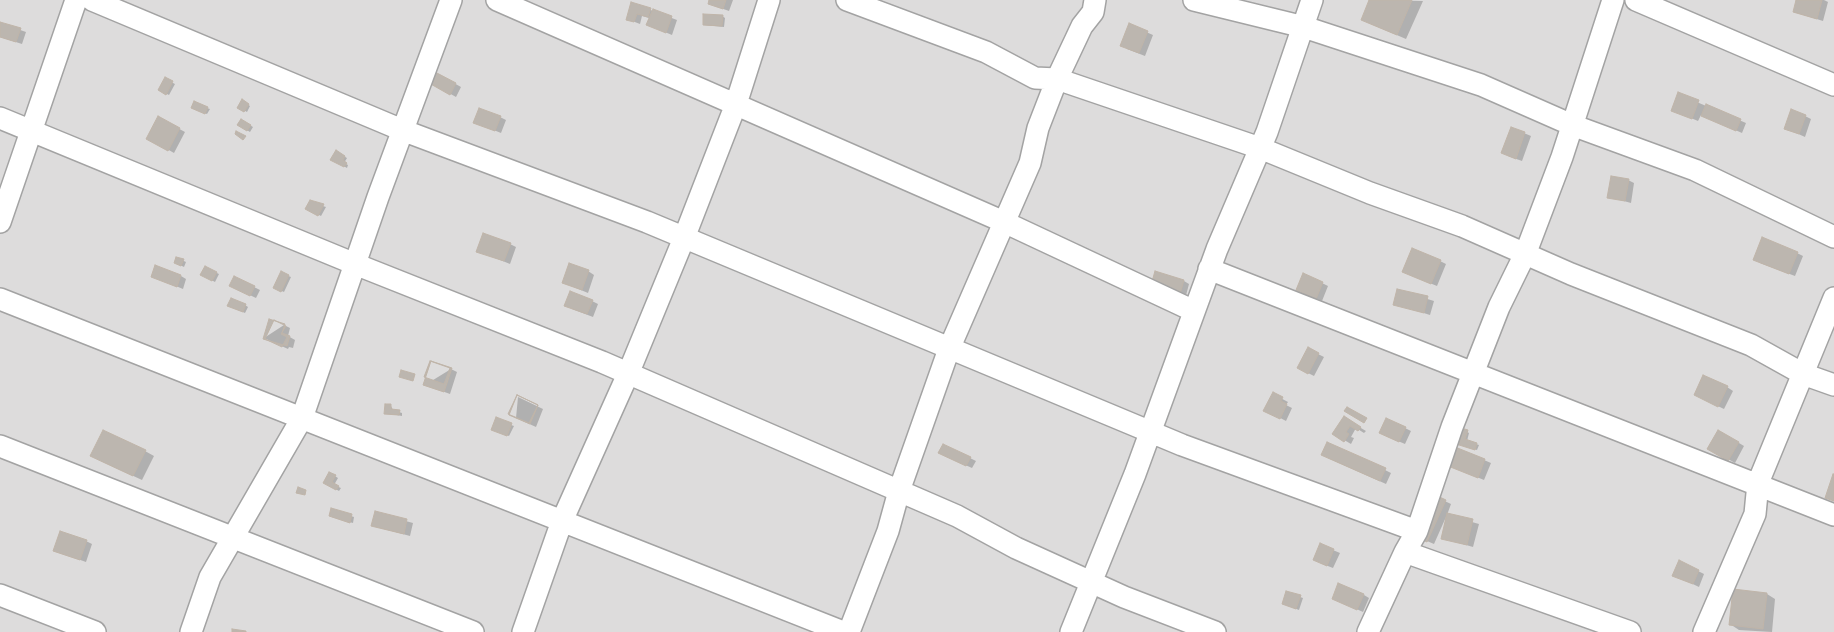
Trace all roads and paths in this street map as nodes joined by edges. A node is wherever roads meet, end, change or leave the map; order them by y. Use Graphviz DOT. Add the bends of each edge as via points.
graph roads {
  1 [pos="76,0"];
  2 [pos="92,0"];
  3 [pos="451,0"];
  4 [pos="497,0"];
  5 [pos="769,0"];
  6 [pos="846,0"];
  7 [pos="1095,0"];
  8 [pos="1194,0"];
  9 [pos="1312,0"];
  10 [pos="1614,0"];
  11 [pos="1636,0"];
  12 [pos="1304,27"];
  13 [pos="1057,79"];
  14 [pos="1834,85"];
  15 [pos="736,104"];
  16 [pos="0,118"];
  17 [pos="1572,125"];
  18 [pos="402,130"];
  19 [pos="32,131"];
  20 [pos="1260,148"];
  21 [pos="0,222"];
  22 [pos="1004,222"];
  23 [pos="1834,237"];
  24 [pos="684,238"];
  25 [pos="1526,252"];
  26 [pos="355,264"];
  27 [pos="1209,269"];
  28 [pos="1834,298"];
  29 [pos="0,299"];
  30 [pos="1194,311"];
  31 [pos="949,349"];
  32 [pos="1474,372"];
  33 [pos="628,374"];
  34 [pos="1803,374"];
  35 [pos="1834,385"];
  36 [pos="302,418"];
  37 [pos="1150,431"];
  38 [pos="0,446"];
  39 [pos="1758,484"];
  40 [pos="899,491"];
  41 [pos="1834,515"];
  42 [pos="562,521"];
  43 [pos="1417,531"];
  44 [pos="232,539"];
  45 [pos="1404,552"];
  46 [pos="1093,582"];
  47 [pos="0,595"];
  48 [pos="95,632"];
  49 [pos="191,632"];
  50 [pos="474,632"];
  51 [pos="523,632"];
  52 [pos="843,632"];
  53 [pos="849,632"];
  54 [pos="1071,632"];
  55 [pos="1215,632"];
  56 [pos="1368,632"];
  57 [pos="1630,632"];
  58 [pos="1704,632"];
  1 -- 19 [label="street"];
  2 -- 18 [label="street"];
  3 -- 18 [label="street"];
  4 -- 15 [label="street"];
  5 -- 15 [label="street"];
  6 -- 13 [label="street" via="986,52 1035,78"];
  7 -- 13 [label="street" via="1093,12 1082,26"];
  8 -- 12 [label="street"];
  9 -- 12 [label="street"];
  10 -- 17 [label="street"];
  11 -- 14 [label="street"];
  12 -- 17 [label="street" via="1481,85"];
  12 -- 20 [label="street"];
  13 -- 20 [label="street"];
  13 -- 22 [label="street" via="1038,128 1030,163"];
  15 -- 22 [label="street"];
  15 -- 24 [label="street"];
  16 -- 19 [label="street"];
  17 -- 23 [label="street" via="1695,170"];
  17 -- 25 [label="street"];
  18 -- 24 [label="street" via="593,200"];
  18 -- 26 [label="street"];
  19 -- 21 [label="street"];
  19 -- 26 [label="street"];
  20 -- 25 [label="street"];
  20 -- 27 [label="street"];
  22 -- 30 [label="street"];
  22 -- 31 [label="street"];
  24 -- 31 [label="street"];
  24 -- 33 [label="street"];
  25 -- 32 [label="street" via="1499,308"];
  25 -- 34 [label="street" via="1579,277 1751,345"];
  26 -- 33 [label="street"];
  26 -- 36 [label="street"];
  27 -- 30 [label="street"];
  27 -- 32 [label="street"];
  28 -- 34 [label="street"];
  29 -- 36 [label="street"];
  30 -- 37 [label="street"];
  31 -- 37 [label="street"];
  31 -- 40 [label="street"];
  32 -- 39 [label="street"];
  32 -- 43 [label="street"];
  33 -- 40 [label="street"];
  33 -- 42 [label="street"];
  34 -- 35 [label="street"];
  34 -- 39 [label="street"];
  36 -- 42 [label="street"];
  36 -- 44 [label="street"];
  37 -- 43 [label="street"];
  37 -- 46 [label="street"];
  38 -- 44 [label="street"];
  39 -- 41 [label="street"];
  39 -- 58 [label="street" via="1755,514"];
  40 -- 46 [label="street"];
  40 -- 53 [label="street" via="888,531"];
  42 -- 51 [label="street"];
  42 -- 52 [label="street"];
  43 -- 45 [label="street"];
  44 -- 49 [label="street" via="210,577"];
  44 -- 50 [label="street"];
  45 -- 56 [label="street"];
  45 -- 57 [label="street"];
  46 -- 54 [label="street"];
  46 -- 55 [label="street"];
  47 -- 48 [label="street"];
}
